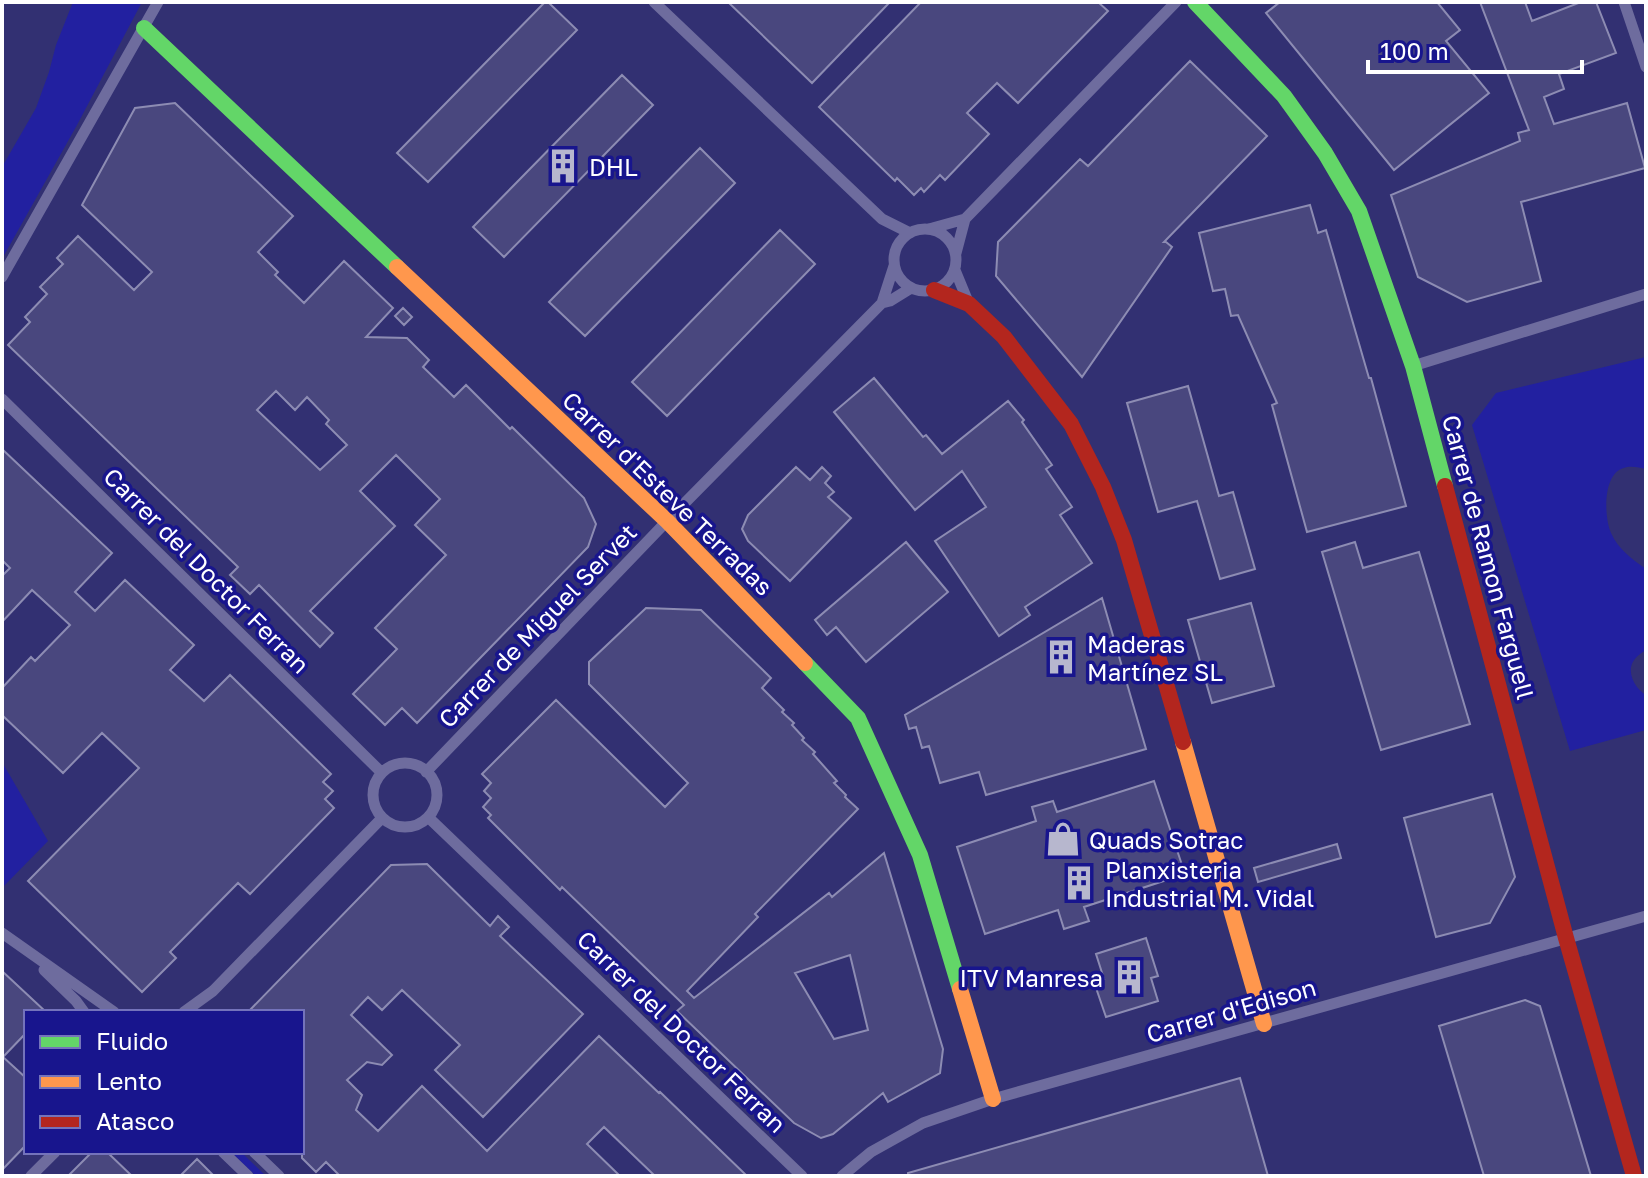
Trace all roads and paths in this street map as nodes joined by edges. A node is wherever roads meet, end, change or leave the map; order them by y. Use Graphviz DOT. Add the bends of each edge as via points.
graph roads {
  1 [pos="158,2"];
  2 [pos="654,2"];
  3 [pos="1176,2"];
  4 [pos="1195,2"];
  5 [pos="1624,2"];
  6 [pos="144,28"];
  7 [pos="1646,67"];
  8 [pos="882,219"];
  9 [pos="965,219"];
  10 [pos="929,229"];
  11 [pos="910,233"];
  12 [pos="897,247"];
  13 [pos="956,255"];
  14 [pos="894,265"];
  15 [pos="955,270"];
  16 [pos="2,277"];
  17 [pos="911,288"];
  18 [pos="934,290"];
  19 [pos="1646,294"];
  20 [pos="882,303"];
  21 [pos="969,304"];
  22 [pos="1413,366"];
  23 [pos="2,399"];
  24 [pos="667,521"];
  25 [pos="426,772"];
  26 [pos="382,773"];
  27 [pos="428,817"];
  28 [pos="382,818"];
  29 [pos="1646,916"];
  30 [pos="2,933"];
  31 [pos="1566,938"];
  32 [pos="15,942"];
  33 [pos="213,991"];
  34 [pos="83,1010"];
  35 [pos="111,1010"];
  36 [pos="187,1010"];
  37 [pos="204,1010"];
  38 [pos="1264,1024"];
  39 [pos="993,1099"];
  40 [pos="53,1154"];
  41 [pos="225,1154"];
  42 [pos="256,1154"];
  43 [pos="31,1176"];
  44 [pos="248,1176"];
  45 [pos="279,1176"];
  46 [pos="802,1176"];
  47 [pos="842,1176"];
  48 [pos="1634,1176"];
  1 -- 6 [label="street"];
  2 -- 8 [label="street"];
  3 -- 9 [label="street"];
  4 -- 22 [label="street, Carrer de Ramon Farguell" via="1284,96 1325,153 1359,211"];
  5 -- 7 [label="street"];
  6 -- 16 [label="street"];
  6 -- 24 [label="street, Carrer d'Esteve Terradas"];
  8 -- 11 [label="street"];
  8 -- 12 [label="street"];
  9 -- 10 [label="street"];
  9 -- 13 [label="street"];
  10 -- 11 [label="street"];
  10 -- 13 [label="street" via="947,238"];
  11 -- 12 [label="street"];
  12 -- 14 [label="street"];
  13 -- 15 [label="street"];
  14 -- 17 [label="street"];
  14 -- 20 [label="street, Carrer de Miguel Servet"];
  15 -- 18 [label="street"];
  15 -- 21 [label="street"];
  17 -- 18 [label="street"];
  17 -- 20 [label="street, Carrer de Miguel Servet"];
  18 -- 21 [label="street"];
  19 -- 22 [label="street"];
  20 -- 24 [label="street, Carrer de Miguel Servet"];
  21 -- 38 [label="street" via="1004,337 1071,424 1103,487 1124,540"];
  22 -- 31 [label="street, Carrer de Ramon Farguell"];
  23 -- 26 [label="street, Carrer del Doctor Ferran"];
  24 -- 25 [label="street, Carrer de Miguel Servet"];
  24 -- 39 [label="street, Carrer d'Esteve Terradas" via="858,718 920,855"];
  25 -- 26 [label="street" via="405,764"];
  25 -- 27 [label="street" via="437,796"];
  26 -- 28 [label="street" via="373,796"];
  27 -- 28 [label="street" via="407,827"];
  27 -- 46 [label="street, Carrer del Doctor Ferran"];
  28 -- 33 [label="street"];
  29 -- 31 [label="street, Carrer d'Edison"];
  30 -- 32 [label="street"];
  31 -- 38 [label="street, Carrer d'Edison"];
  31 -- 48 [label="street, Carrer de Ramon Farguell"];
  32 -- 34 [label="street"];
  32 -- 35 [label="street"];
  33 -- 36 [label="street"];
  33 -- 37 [label="street"];
  38 -- 39 [label="street, Carrer d'Edison"];
  39 -- 47 [label="street, Carrer d'Edison" via="923,1123 871,1152"];
  40 -- 43 [label="street"];
  41 -- 44 [label="street"];
  42 -- 45 [label="street"];
}
